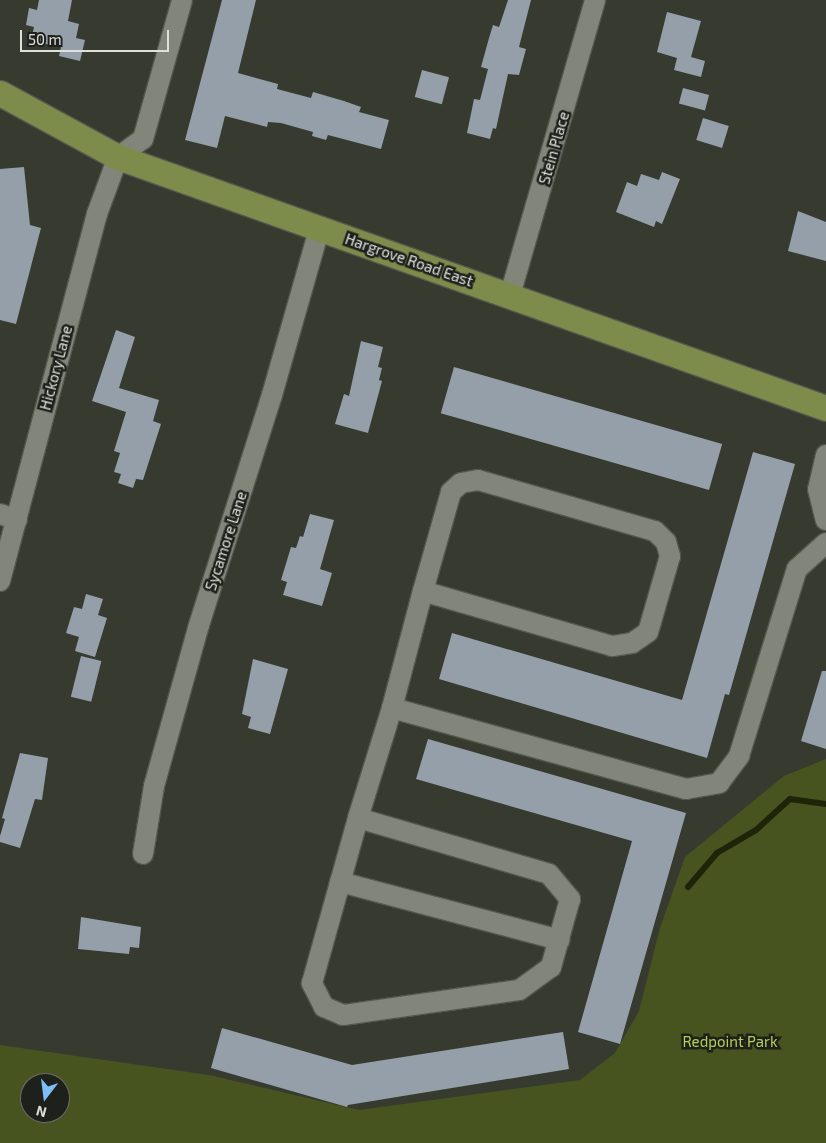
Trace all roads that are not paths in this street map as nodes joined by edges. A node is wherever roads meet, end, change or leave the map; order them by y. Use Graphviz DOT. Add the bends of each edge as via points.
graph roads {
  1 [pos="182,0"];
  2 [pos="595,0"];
  3 [pos="0,93"];
  4 [pos="118,157"];
  5 [pos="320,230"];
  6 [pos="510,295"];
  7 [pos="826,408"];
  8 [pos="826,455"];
  9 [pos="9,517"];
  10 [pos="826,520"];
  11 [pos="826,543"];
  12 [pos="0,581"];
  13 [pos="423,591"];
  14 [pos="392,708"];
  15 [pos="358,818"];
  16 [pos="143,854"];
  17 [pos="340,882"];
  18 [pos="559,940"];
  1 -- 4 [label="street" via="143,139"];
  2 -- 6 [label="street, Stein Place"];
  3 -- 4 [label="main road, Hargrove Road East"];
  4 -- 5 [label="main road, Hargrove Road East"];
  4 -- 9 [label="street, Hickory Lane" via="97,214"];
  5 -- 6 [label="main road, Hargrove Road East"];
  5 -- 16 [label="street, Sycamore Lane" via="272,396 198,625 154,786"];
  6 -- 7 [label="main road, Hargrove Road East"];
  8 -- 10 [label="street" via="818,489"];
  9 -- 12 [label="street, Hickory Lane"];
  11 -- 14 [label="street" via="797,569 739,756 719,783 686,789"];
  13 -- 13 [label="street" via="451,492 461,483 478,480 654,531 666,542 670,556 648,632 632,642 612,646"];
  13 -- 14 [label="street"];
  14 -- 15 [label="street"];
  15 -- 17 [label="street"];
  15 -- 18 [label="street" via="549,874 570,899"];
  17 -- 18 [label="street"];
  17 -- 18 [label="street" via="312,983 324,1007 343,1015 519,990 551,967"];
}
